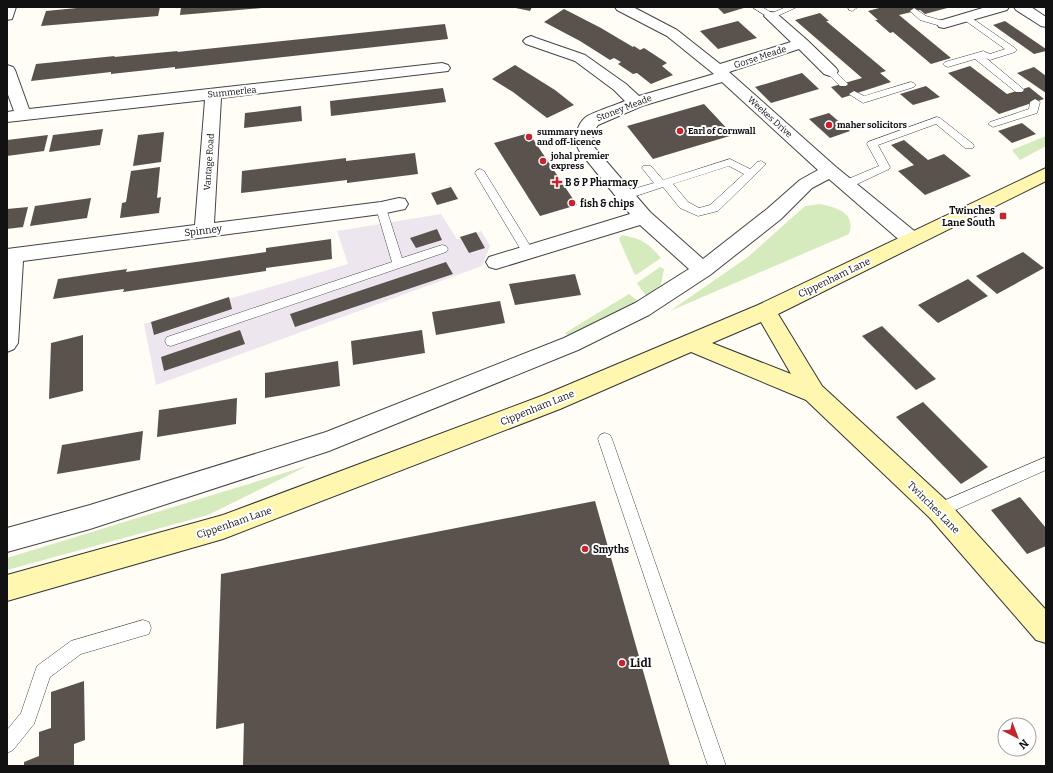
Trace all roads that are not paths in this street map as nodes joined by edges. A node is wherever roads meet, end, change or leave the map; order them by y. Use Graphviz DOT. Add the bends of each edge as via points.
graph roads {
  1 [pos="9,7"];
  2 [pos="622,7"];
  3 [pos="756,7"];
  4 [pos="793,7"];
  5 [pos="1002,7"];
  6 [pos="1021,7"];
  7 [pos="914,11"];
  8 [pos="7,16"];
  9 [pos="770,16"];
  10 [pos="966,18"];
  11 [pos="1046,23"];
  12 [pos="944,24"];
  13 [pos="531,41"];
  14 [pos="802,43"];
  15 [pos="977,56"];
  16 [pos="948,64"];
  17 [pos="442,68"];
  18 [pos="7,70"];
  19 [pos="830,71"];
  20 [pos="721,73"];
  21 [pos="843,84"];
  22 [pos="911,85"];
  23 [pos="1019,90"];
  24 [pos="213,94"];
  25 [pos="854,94"];
  26 [pos="636,102"];
  27 [pos="1035,102"];
  28 [pos="23,114"];
  29 [pos="7,116"];
  30 [pos="993,124"];
  31 [pos="970,146"];
  32 [pos="761,164"];
  33 [pos="647,168"];
  34 [pos="480,173"];
  35 [pos="751,174"];
  36 [pos="1046,174"];
  37 [pos="838,178"];
  38 [pos="663,183"];
  39 [pos="626,195"];
  40 [pos="390,206"];
  41 [pos="643,217"];
  42 [pos="204,230"];
  43 [pos="911,239"];
  44 [pos="442,249"];
  45 [pos="528,252"];
  46 [pos="10,256"];
  47 [pos="496,262"];
  48 [pos="398,264"];
  49 [pos="703,270"];
  50 [pos="765,311"];
  51 [pos="172,341"];
  52 [pos="7,343"];
  53 [pos="691,343"];
  54 [pos="814,393"];
  55 [pos="605,439"];
  56 [pos="1046,463"];
  57 [pos="939,510"];
  58 [pos="7,540"];
  59 [pos="7,588"];
  60 [pos="143,628"];
  61 [pos="1046,630"];
  62 [pos="7,744"];
  63 [pos="717,766"];
  1 -- 8 [label="street"];
  2 -- 20 [label="street, Weekes Drive" via="672,33"];
  3 -- 9 [label="lane"];
  4 -- 9 [label="lane"];
  5 -- 10 [label="street"];
  6 -- 11 [label="street"];
  7 -- 12 [label="lane" via="923,18"];
  9 -- 14 [label="street, Gorse Meade"];
  10 -- 12 [label="street"];
  10 -- 15 [label="lane" via="1012,50 990,57 983,54"];
  13 -- 26 [label="street" via="580,58"];
  14 -- 19 [label="street, Gorse Meade"];
  14 -- 20 [label="street, Gorse Meade"];
  15 -- 16 [label="lane"];
  15 -- 23 [label="lane"];
  17 -- 24 [label="street, Summerlea"];
  18 -- 28 [label="street"];
  19 -- 21 [label="lane"];
  20 -- 26 [label="street, Stoney Meade"];
  20 -- 37 [label="street, Weekes Drive"];
  22 -- 25 [label="lane" via="863,100"];
  24 -- 28 [label="street, Summerlea"];
  24 -- 42 [label="street, Vantage Road"];
  26 -- 39 [label="street, Stoney Meade" via="592,121 584,134 586,148"];
  27 -- 30 [label="lane" via="1034,111"];
  28 -- 29 [label="street, Summerlea"];
  31 -- 37 [label="lane" via="937,120 872,144 885,167"];
  32 -- 35 [label="lane"];
  33 -- 38 [label="lane"];
  34 -- 45 [label="lane"];
  35 -- 38 [label="lane" via="730,162"];
  35 -- 38 [label="lane" via="714,208 698,212 684,204"];
  36 -- 43 [label="street, Cippenham Lane"];
  37 -- 43 [label="street, Weekes Drive"];
  37 -- 49 [label="street" via="806,184 774,214"];
  38 -- 39 [label="lane"];
  39 -- 41 [label="street, Stoney Meade"];
  40 -- 42 [label="street, Spinney"];
  40 -- 48 [label="lane"];
  41 -- 45 [label="street"];
  41 -- 49 [label="street, Stoney Meade"];
  42 -- 46 [label="street, Spinney"];
  43 -- 50 [label="street, Cippenham Lane"];
  44 -- 48 [label="lane"];
  45 -- 47 [label="street"];
  46 -- 52 [label="street"];
  48 -- 51 [label="lane"];
  49 -- 58 [label="street" via="642,309 571,344 329,441 90,518"];
  50 -- 53 [label="street, Cippenham Lane"];
  50 -- 54 [label="street, Twinches Lane"];
  53 -- 54 [label="street, Twinches Lane"];
  53 -- 59 [label="street, Cippenham Lane" via="552,402 223,527"];
  54 -- 57 [label="street, Twinches Lane"];
  55 -- 63 [label="lane"];
  56 -- 57 [label="lane"];
  57 -- 61 [label="street, Twinches Lane"];
  60 -- 62 [label="lane" via="77,648 43,672 28,718"];
}
